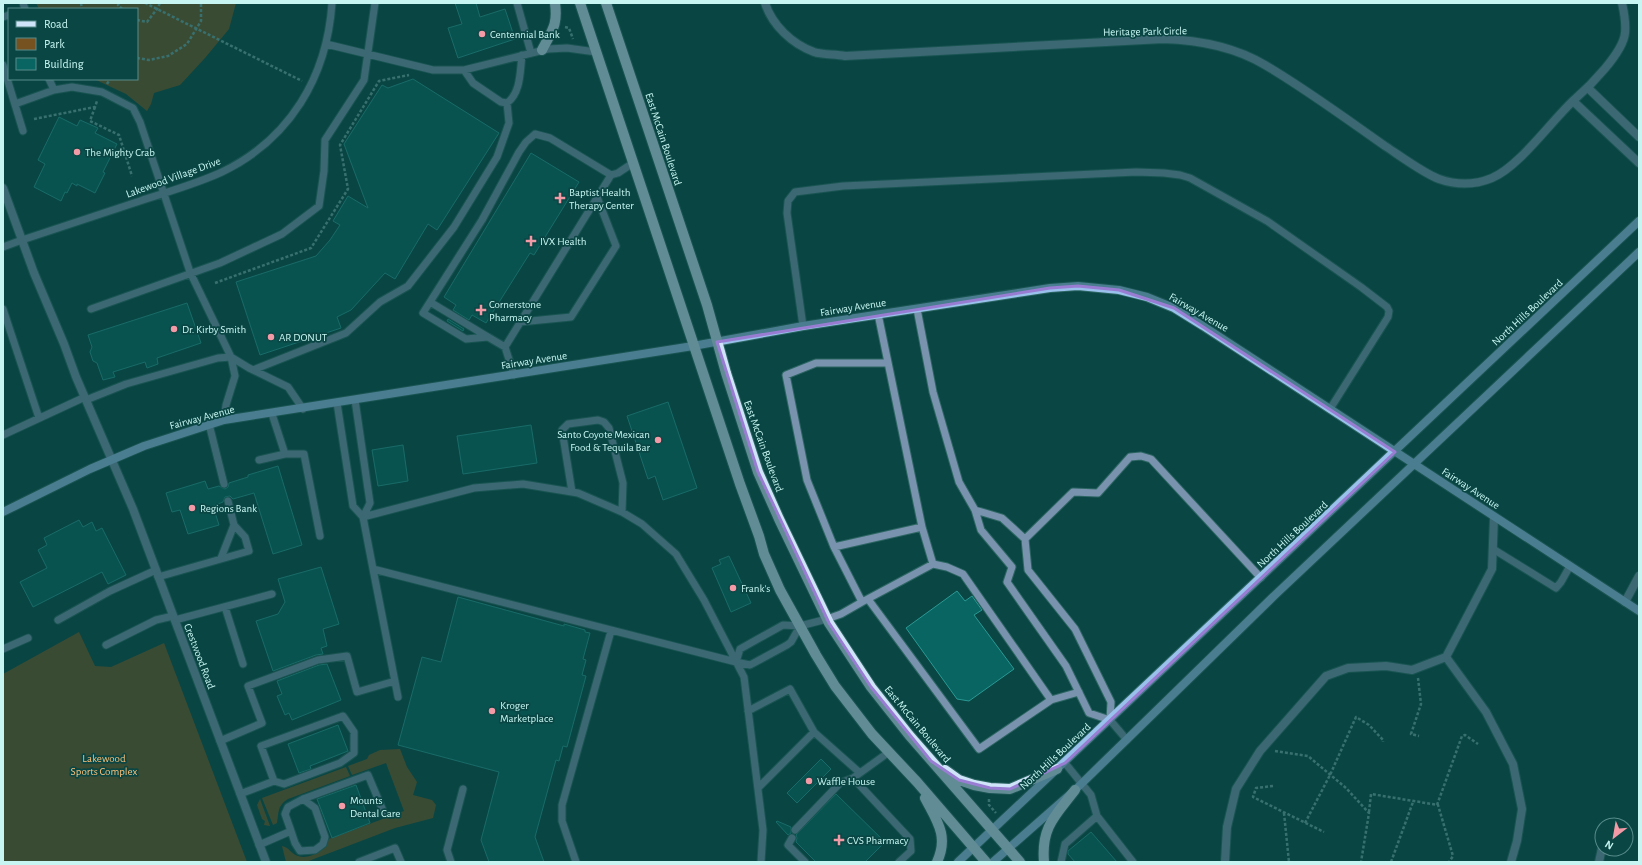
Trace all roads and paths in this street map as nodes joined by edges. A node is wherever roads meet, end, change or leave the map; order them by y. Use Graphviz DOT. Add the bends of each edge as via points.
graph roads {
  1 [pos="145,3"];
  2 [pos="160,3"];
  3 [pos="201,3"];
  4 [pos="332,3"];
  5 [pos="375,3"];
  6 [pos="517,3"];
  7 [pos="555,3"];
  8 [pos="580,3"];
  9 [pos="606,3"];
  10 [pos="765,3"];
  11 [pos="1622,3"];
  12 [pos="157,9"];
  13 [pos="138,20"];
  14 [pos="561,26"];
  15 [pos="196,28"];
  16 [pos="574,43"];
  17 [pos="326,44"];
  18 [pos="542,50"];
  19 [pos="596,52"];
  20 [pos="531,53"];
  21 [pos="367,54"];
  22 [pos="522,55"];
  23 [pos="138,58"];
  24 [pos="3,65"];
  25 [pos="464,70"];
  26 [pos="50,80"];
  27 [pos="311,86"];
  28 [pos="1588,88"];
  29 [pos="54,90"];
  30 [pos="99,98"];
  31 [pos="1573,101"];
  32 [pos="506,103"];
  33 [pos="15,104"];
  34 [pos="94,107"];
  35 [pos="34,119"];
  36 [pos="24,131"];
  37 [pos="1639,137"];
  38 [pos="633,163"];
  39 [pos="1639,163"];
  40 [pos="611,175"];
  41 [pos="132,176"];
  42 [pos="3,188"];
  43 [pos="164,193"];
  44 [pos="597,197"];
  45 [pos="1639,221"];
  46 [pos="22,240"];
  47 [pos="3,247"];
  48 [pos="1639,252"];
  49 [pos="190,272"];
  50 [pos="430,302"];
  51 [pos="3,309"];
  52 [pos="91,309"];
  53 [pos="917,309"];
  54 [pos="878,314"];
  55 [pos="520,322"];
  56 [pos="803,326"];
  57 [pos="488,337"];
  58 [pos="717,342"];
  59 [pos="693,346"];
  60 [pos="505,347"];
  61 [pos="231,357"];
  62 [pos="888,363"];
  63 [pos="253,370"];
  64 [pos="514,375"];
  65 [pos="85,398"];
  66 [pos="355,400"];
  67 [pos="337,403"];
  68 [pos="304,409"];
  69 [pos="1330,409"];
  70 [pos="272,414"];
  71 [pos="39,418"];
  72 [pos="224,420"];
  73 [pos="209,424"];
  74 [pos="4,432"];
  75 [pos="1395,452"];
  76 [pos="285,454"];
  77 [pos="111,460"];
  78 [pos="259,460"];
  79 [pos="1414,464"];
  80 [pos="224,484"];
  81 [pos="572,492"];
  82 [pos="228,501"];
  83 [pos="975,510"];
  84 [pos="3,512"];
  85 [pos="622,512"];
  86 [pos="1494,516"];
  87 [pos="363,517"];
  88 [pos="234,525"];
  89 [pos="922,527"];
  90 [pos="320,536"];
  91 [pos="1025,539"];
  92 [pos="834,547"];
  93 [pos="1493,548"];
  94 [pos="221,558"];
  95 [pos="933,564"];
  96 [pos="1570,566"];
  97 [pos="373,569"];
  98 [pos="157,573"];
  99 [pos="1639,576"];
  100 [pos="1261,578"];
  101 [pos="272,594"];
  102 [pos="865,600"];
  103 [pos="1625,602"];
  104 [pos="225,607"];
  105 [pos="1639,611"];
  106 [pos="174,618"];
  107 [pos="827,619"];
  108 [pos="58,620"];
  109 [pos="800,626"];
  110 [pos="611,631"];
  111 [pos="28,638"];
  112 [pos="106,645"];
  113 [pos="3,648"];
  114 [pos="1446,657"];
  115 [pos="736,662"];
  116 [pos="243,664"];
  117 [pos="1416,668"];
  118 [pos="395,681"];
  119 [pos="1079,692"];
  120 [pos="398,697"];
  121 [pos="1050,700"];
  122 [pos="748,711"];
  123 [pos="1110,720"];
  124 [pos="814,732"];
  125 [pos="1419,736"];
  126 [pos="1126,740"];
  127 [pos="220,741"];
  128 [pos="1383,742"];
  129 [pos="1478,744"];
  130 [pos="1260,751"];
  131 [pos="889,752"];
  132 [pos="931,761"];
  133 [pos="1061,766"];
  134 [pos="860,773"];
  135 [pos="1330,775"];
  136 [pos="853,778"];
  137 [pos="274,781"];
  138 [pos="917,782"];
  139 [pos="1273,786"];
  140 [pos="1078,787"];
  141 [pos="758,788"];
  142 [pos="463,789"];
  143 [pos="240,794"];
  144 [pos="989,796"];
  145 [pos="304,799"];
  146 [pos="1413,802"];
  147 [pos="1437,805"];
  148 [pos="384,813"];
  149 [pos="1284,813"];
  150 [pos="1369,813"];
  151 [pos="997,814"];
  152 [pos="1097,816"];
  153 [pos="1305,823"];
  154 [pos="795,830"];
  155 [pos="291,831"];
  156 [pos="992,831"];
  157 [pos="1324,832"];
  158 [pos="792,838"];
  159 [pos="260,844"];
  160 [pos="973,848"];
  161 [pos="1008,848"];
  162 [pos="266,862"];
  163 [pos="359,862"];
  164 [pos="401,862"];
  165 [pos="452,862"];
  166 [pos="576,862"];
  167 [pos="761,862"];
  168 [pos="805,862"];
  169 [pos="899,862"];
  170 [pos="937,862"];
  171 [pos="958,862"];
  172 [pos="986,862"];
  173 [pos="993,862"];
  174 [pos="1020,862"];
  175 [pos="1044,862"];
  176 [pos="1061,862"];
  177 [pos="1133,862"];
  178 [pos="1225,862"];
  179 [pos="1289,862"];
  180 [pos="1361,862"];
  181 [pos="1391,862"];
  182 [pos="1448,862"];
  183 [pos="1511,862"];
  1 -- 12 [label="path"];
  2 -- 12 [label="path"];
  3 -- 15 [label="path" via="200,21"];
  4 -- 17 [label="lane, Lakewood Village Drive"];
  5 -- 21 [label="lane"];
  6 -- 20 [label="lane"];
  7 -- 18 [label="main road" via="557,17"];
  8 -- 19 [label="main road"];
  9 -- 58 [label="main road, East McCain Boulevard" via="707,305"];
  10 -- 31 [label="street, Heritage Park Circle" via="768,14 794,41 815,52 845,56 1163,39 1191,40 1216,45 1264,64 1404,159 1437,178 1464,184 1492,178 1510,168"];
  11 -- 28 [label="street, Heritage Park Circle" via="1625,33 1622,42"];
  12 -- 13 [label="path" via="146,22"];
  12 -- 15 [label="path"];
  14 -- 16 [label="path" via="569,28"];
  15 -- 23 [label="path" via="187,44 168,56 150,60"];
  15 -- 27 [label="path"];
  17 -- 21 [label="lane"];
  17 -- 27 [label="lane, Lakewood Village Drive"];
  18 -- 19 [label="lane" via="566,48"];
  18 -- 20 [label="lane"];
  19 -- 38 [label="main road"];
  20 -- 22 [label="lane"];
  21 -- 25 [label="lane" via="433,70"];
  21 -- 49 [label="lane" via="364,80 325,140 319,206 282,234 220,263"];
  22 -- 25 [label="lane"];
  22 -- 32 [label="lane" via="515,94"];
  24 -- 33 [label="lane"];
  25 -- 32 [label="lane" via="473,83"];
  26 -- 29 [label="lane"];
  27 -- 43 [label="lane, Lakewood Village Drive" via="291,116 264,145 245,159 223,172"];
  28 -- 31 [label="street, Heritage Park Circle"];
  28 -- 37 [label="street"];
  29 -- 33 [label="lane"];
  29 -- 43 [label="lane" via="72,87 102,92 133,108"];
  30 -- 34 [label="path"];
  31 -- 39 [label="street"];
  32 -- 63 [label="lane" via="510,123 498,157 454,227 408,286 380,302 346,333"];
  33 -- 36 [label="lane"];
  34 -- 35 [label="path"];
  34 -- 41 [label="path" via="90,121 119,135"];
  38 -- 40 [label="lane"];
  38 -- 59 [label="main road"];
  40 -- 44 [label="lane"];
  40 -- 50 [label="lane" via="550,138 535,134 519,152 482,220"];
  42 -- 46 [label="street"];
  43 -- 46 [label="lane, Lakewood Village Drive"];
  43 -- 49 [label="lane"];
  44 -- 55 [label="lane"];
  44 -- 55 [label="lane" via="616,246 571,317"];
  45 -- 75 [label="street, North Hills Boulevard"];
  46 -- 47 [label="lane, Lakewood Village Drive"];
  46 -- 65 [label="street"];
  48 -- 79 [label="street"];
  49 -- 52 [label="lane"];
  49 -- 61 [label="lane"];
  50 -- 57 [label="lane"];
  50 -- 57 [label="lane" via="423,313 466,339"];
  51 -- 71 [label="lane"];
  53 -- 54 [label="street, Fairway Avenue"];
  53 -- 69 [label="street, Fairway Avenue" via="1050,288 1093,286 1119,290 1147,297 1174,308"];
  53 -- 83 [label="lane" via="933,392 959,482"];
  54 -- 56 [label="street, Fairway Avenue"];
  54 -- 62 [label="lane"];
  55 -- 60 [label="lane"];
  56 -- 58 [label="street, Fairway Avenue"];
  56 -- 69 [label="lane" via="786,213 788,201 795,192 843,186 1136,172 1180,175 1190,178 1267,221 1387,307 1388,317"];
  57 -- 60 [label="lane"];
  58 -- 59 [label="street, Fairway Avenue"];
  58 -- 107 [label="main road, East McCain Boulevard" via="758,472"];
  59 -- 64 [label="street, Fairway Avenue"];
  59 -- 109 [label="main road" via="764,554"];
  60 -- 64 [label="lane"];
  61 -- 63 [label="lane"];
  61 -- 65 [label="lane" via="218,358"];
  61 -- 72 [label="lane" via="235,376"];
  62 -- 89 [label="lane"];
  62 -- 92 [label="lane" via="816,363 786,375 806,480"];
  63 -- 68 [label="lane" via="288,387"];
  64 -- 66 [label="street, Fairway Avenue"];
  65 -- 71 [label="lane"];
  65 -- 77 [label="street"];
  66 -- 67 [label="street, Fairway Avenue"];
  66 -- 87 [label="lane" via="370,503"];
  67 -- 68 [label="street, Fairway Avenue"];
  67 -- 87 [label="lane" via="353,506"];
  68 -- 70 [label="street, Fairway Avenue"];
  69 -- 75 [label="street, Fairway Avenue"];
  70 -- 72 [label="street, Fairway Avenue"];
  70 -- 76 [label="lane"];
  71 -- 74 [label="lane"];
  72 -- 73 [label="street, Fairway Avenue"];
  73 -- 77 [label="street, Fairway Avenue"];
  73 -- 80 [label="lane"];
  75 -- 79 [label="street, Fairway Avenue"];
  75 -- 100 [label="street, North Hills Boulevard"];
  76 -- 78 [label="lane"];
  76 -- 90 [label="lane" via="304,454"];
  77 -- 84 [label="street, Fairway Avenue"];
  77 -- 98 [label="street, Crestwood Road"];
  79 -- 86 [label="street, Fairway Avenue"];
  79 -- 126 [label="street"];
  81 -- 85 [label="lane"];
  81 -- 85 [label="lane" via="562,430 568,424 602,420 608,428 624,482"];
  81 -- 87 [label="lane" via="523,484 474,488"];
  82 -- 88 [label="lane"];
  83 -- 91 [label="lane" via="1002,518"];
  83 -- 119 [label="lane" via="981,530 1012,567 1007,582 1066,666"];
  85 -- 115 [label="lane" via="642,524 676,554 704,600"];
  86 -- 93 [label="street"];
  86 -- 96 [label="street, Fairway Avenue"];
  87 -- 97 [label="lane"];
  88 -- 94 [label="lane"];
  88 -- 94 [label="lane" via="245,537 249,551"];
  89 -- 92 [label="lane"];
  89 -- 95 [label="lane"];
  91 -- 100 [label="lane" via="1073,492 1098,493 1130,458 1141,456 1151,460"];
  91 -- 123 [label="lane" via="1028,570 1075,629 1111,702"];
  92 -- 102 [label="lane"];
  93 -- 96 [label="lane" via="1556,588"];
  93 -- 114 [label="street" via="1492,570"];
  94 -- 98 [label="lane"];
  95 -- 102 [label="lane"];
  95 -- 121 [label="lane" via="963,574"];
  96 -- 103 [label="street, Fairway Avenue"];
  97 -- 110 [label="lane"];
  97 -- 118 [label="lane"];
  98 -- 106 [label="street, Crestwood Road"];
  98 -- 108 [label="lane" via="110,591"];
  99 -- 103 [label="street"];
  100 -- 123 [label="street, North Hills Boulevard"];
  101 -- 104 [label="lane"];
  102 -- 107 [label="lane"];
  102 -- 121 [label="lane" via="979,749"];
  103 -- 105 [label="street, Fairway Avenue"];
  104 -- 106 [label="lane"];
  104 -- 116 [label="lane"];
  106 -- 112 [label="lane" via="156,620"];
  106 -- 127 [label="street, Crestwood Road"];
  107 -- 109 [label="lane"];
  107 -- 132 [label="main road, East McCain Boulevard" via="875,692"];
  109 -- 115 [label="lane" via="787,645 750,665"];
  109 -- 115 [label="lane" via="783,624 740,649"];
  109 -- 131 [label="main road" via="835,686"];
  110 -- 115 [label="lane"];
  110 -- 166 [label="lane" via="562,805 562,821"];
  111 -- 113 [label="lane"];
  114 -- 117 [label="street"];
  114 -- 183 [label="street" via="1486,712 1513,764 1522,808"];
  115 -- 122 [label="lane" via="744,677"];
  117 -- 125 [label="path" via="1421,704 1411,734"];
  117 -- 130 [label="street" via="1348,668 1326,676"];
  118 -- 120 [label="lane"];
  118 -- 127 [label="lane" via="357,692 347,656 318,660 248,686 262,723"];
  119 -- 121 [label="lane"];
  119 -- 123 [label="lane" via="1089,713"];
  122 -- 124 [label="lane" via="790,689"];
  122 -- 141 [label="lane"];
  123 -- 126 [label="lane"];
  123 -- 133 [label="street, North Hills Boulevard"];
  124 -- 134 [label="lane"];
  124 -- 141 [label="lane"];
  126 -- 140 [label="street"];
  127 -- 143 [label="street, Crestwood Road"];
  128 -- 135 [label="path" via="1369,725 1356,717"];
  129 -- 147 [label="path" via="1468,736 1462,736"];
  130 -- 135 [label="path" via="1269,758 1277,751 1308,756"];
  130 -- 178 [label="street" via="1236,789 1227,827"];
  131 -- 134 [label="lane"];
  131 -- 138 [label="main road"];
  132 -- 133 [label="main road" via="959,780 990,788 1010,789"];
  132 -- 156 [label="main road, East McCain Boulevard"];
  133 -- 140 [label="lane"];
  133 -- 156 [label="street, North Hills Boulevard"];
  134 -- 136 [label="lane"];
  135 -- 150 [label="path"];
  135 -- 153 [label="path"];
  136 -- 154 [label="lane" via="840,783"];
  136 -- 169 [label="lane" via="910,839 911,850"];
  137 -- 137 [label="lane" via="261,746 343,716 354,732 354,753 340,763 284,784"];
  137 -- 143 [label="lane"];
  138 -- 160 [label="main road"];
  138 -- 170 [label="main road" via="942,833 943,848"];
  139 -- 149 [label="path" via="1256,788 1253,797"];
  140 -- 152 [label="lane" via="1091,795"];
  140 -- 161 [label="street"];
  140 -- 175 [label="main road" via="1046,832 1043,845"];
  141 -- 167 [label="lane" via="763,830"];
  142 -- 165 [label="lane" via="447,850"];
  143 -- 159 [label="street, Crestwood Road"];
  144 -- 151 [label="path" via="989,805"];
  145 -- 148 [label="lane" via="368,775"];
  145 -- 155 [label="lane" via="288,807 285,814"];
  145 -- 155 [label="lane" via="315,808 325,837 323,844 316,850 300,851"];
  146 -- 147 [label="path"];
  146 -- 150 [label="path" via="1371,794"];
  146 -- 181 [label="path"];
  147 -- 182 [label="path" via="1452,856"];
  149 -- 153 [label="path"];
  149 -- 179 [label="path"];
  150 -- 180 [label="path"];
  152 -- 176 [label="lane" via="1065,844"];
  152 -- 177 [label="lane"];
  153 -- 157 [label="path"];
  155 -- 159 [label="lane"];
  156 -- 160 [label="street, North Hills Boulevard"];
  156 -- 161 [label="main road, East McCain Boulevard"];
  158 -- 168 [label="lane" via="788,845"];
  159 -- 162 [label="street, Crestwood Road"];
  160 -- 171 [label="street, North Hills Boulevard"];
  160 -- 172 [label="main road"];
  161 -- 173 [label="street"];
  161 -- 174 [label="main road, East McCain Boulevard"];
  163 -- 164 [label="lane" via="395,848"];
}
